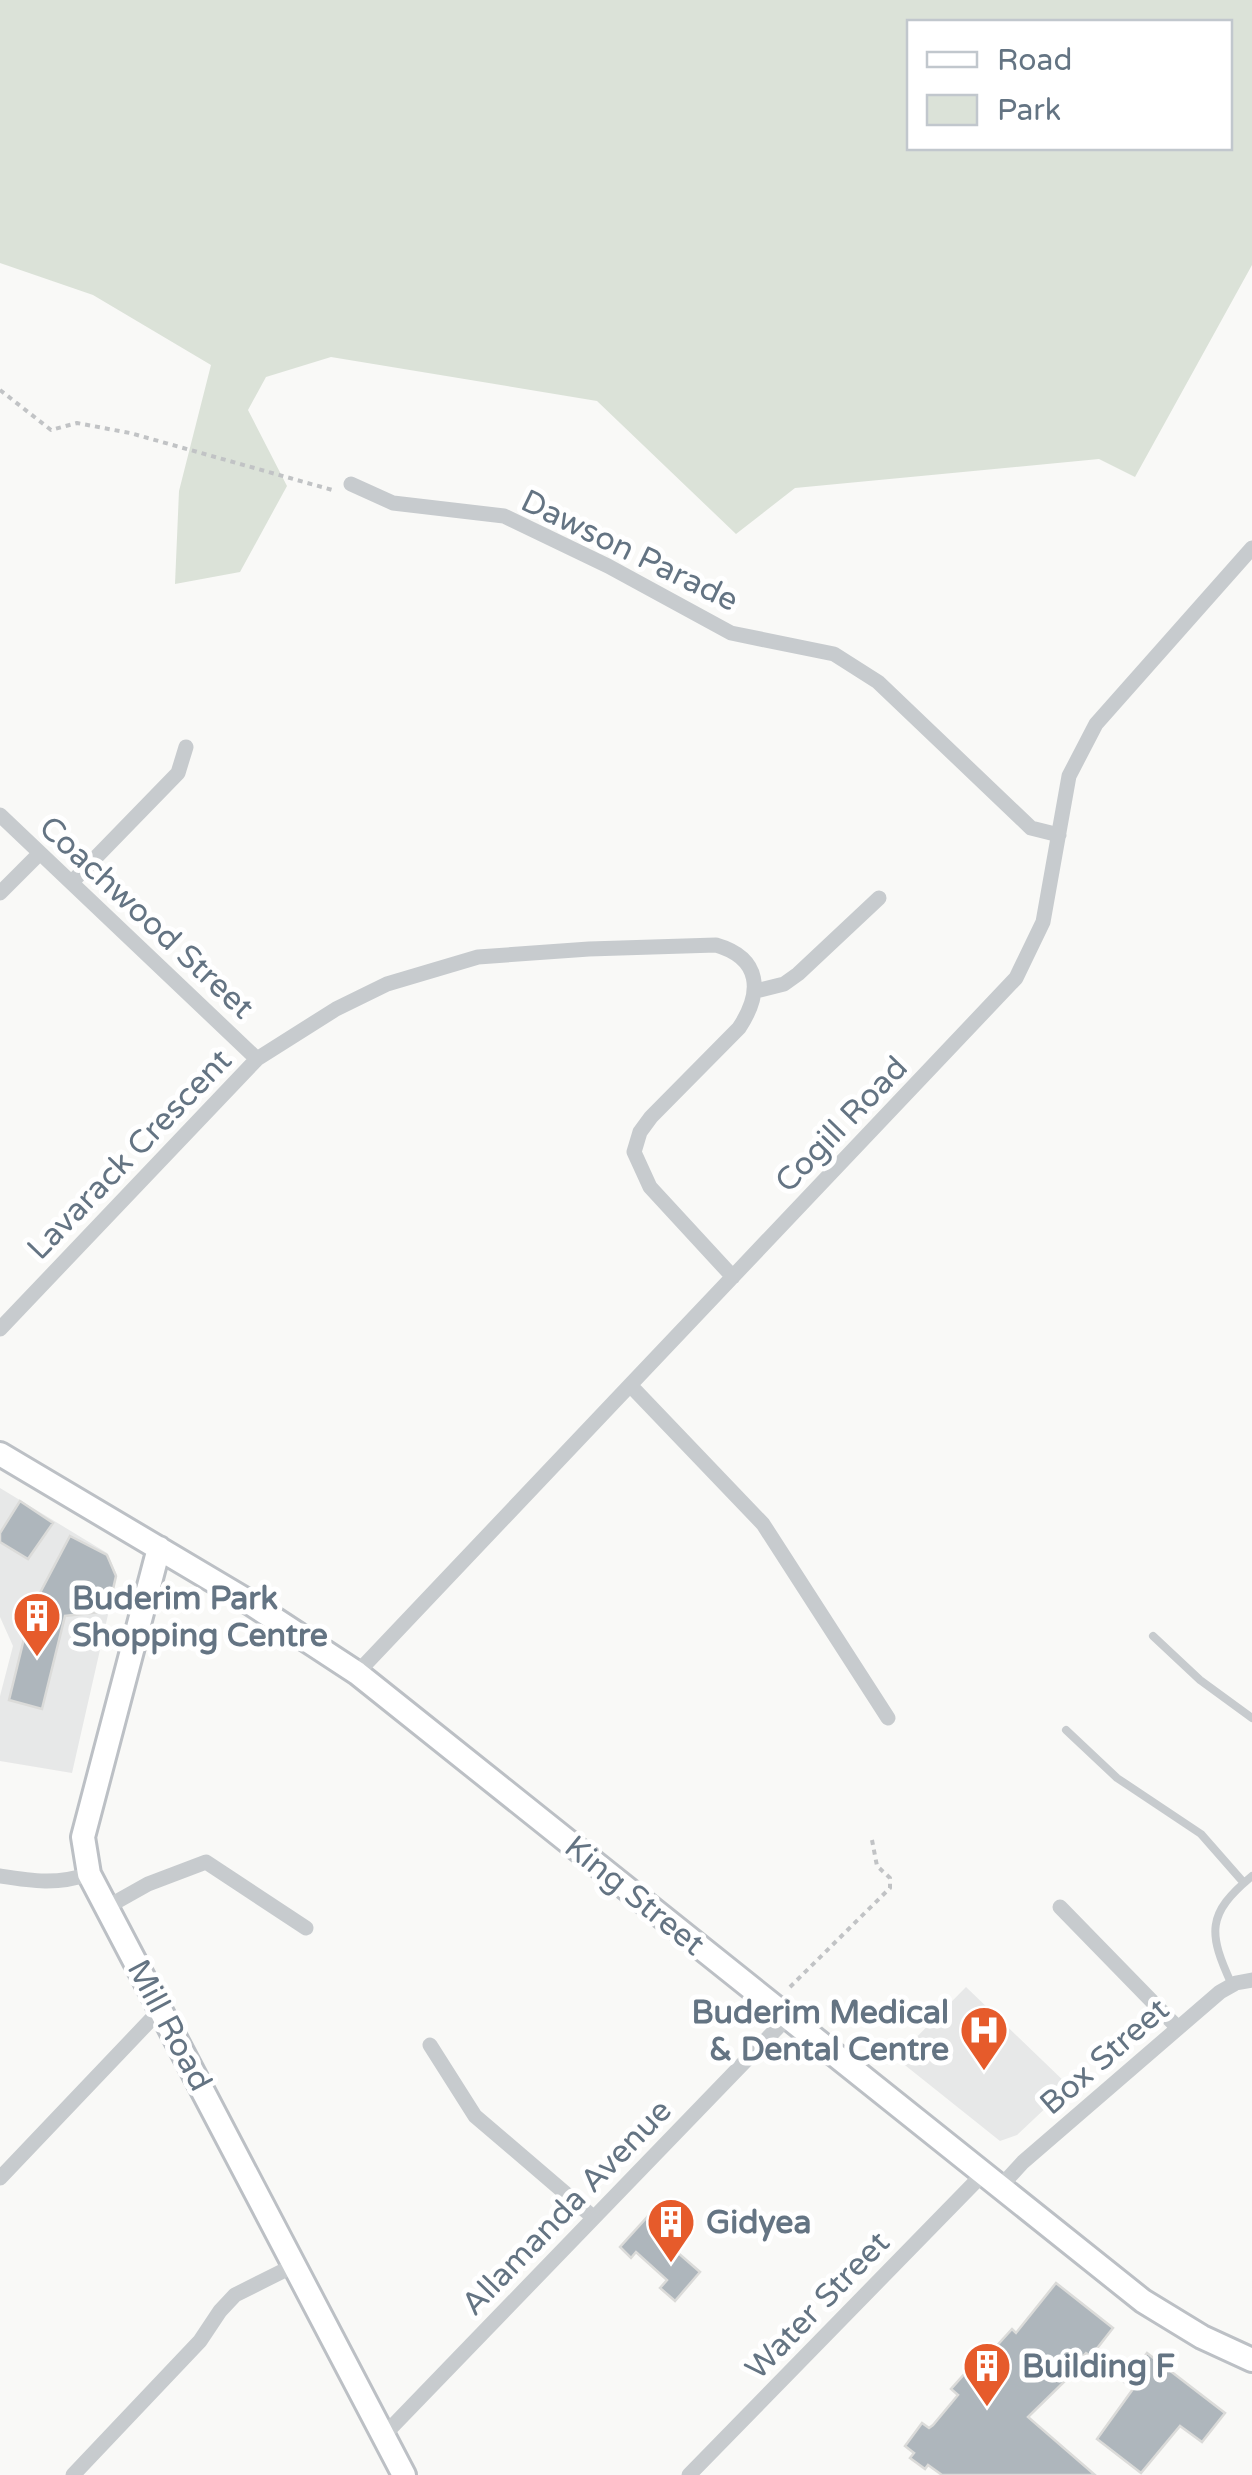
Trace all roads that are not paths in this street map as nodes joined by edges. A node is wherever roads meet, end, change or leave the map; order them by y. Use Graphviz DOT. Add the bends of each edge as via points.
graph roads {
  1 [pos="350,484"];
  2 [pos="1252,548"];
  3 [pos="186,747"];
  4 [pos="0,814"];
  5 [pos="1059,835"];
  6 [pos="39,854"];
  7 [pos="72,882"];
  8 [pos="0,894"];
  9 [pos="880,898"];
  10 [pos="756,990"];
  11 [pos="257,1059"];
  12 [pos="733,1276"];
  13 [pos="0,1329"];
  14 [pos="630,1385"];
  15 [pos="0,1454"];
  16 [pos="160,1548"];
  17 [pos="1154,1636"];
  18 [pos="357,1673"];
  19 [pos="888,1718"];
  20 [pos="1252,1718"];
  21 [pos="1066,1730"];
  22 [pos="89,1874"];
  23 [pos="0,1876"];
  24 [pos="1252,1876"];
  25 [pos="1244,1883"];
  26 [pos="107,1907"];
  27 [pos="1060,1907"];
  28 [pos="306,1928"];
  29 [pos="1252,1980"];
  30 [pos="1232,1984"];
  31 [pos="162,2009"];
  32 [pos="788,2018"];
  33 [pos="1178,2028"];
  34 [pos="430,2046"];
  35 [pos="0,2178"];
  36 [pos="992,2180"];
  37 [pos="593,2216"];
  38 [pos="295,2265"];
  39 [pos="1252,2360"];
  40 [pos="384,2435"];
  41 [pos="72,2475"];
  42 [pos="404,2475"];
  43 [pos="690,2475"];
  1 -- 5 [label="street, Dawson Parade" via="393,503 504,516 731,634 834,654 878,682 1031,828"];
  2 -- 5 [label="street, Cogill Road" via="1096,724 1069,776"];
  3 -- 7 [label="street" via="178,773"];
  4 -- 6 [label="street, Coachwood Street"];
  5 -- 12 [label="street, Cogill Road" via="1043,922 1016,978"];
  6 -- 7 [label="street, Coachwood Street"];
  6 -- 8 [label="street"];
  7 -- 11 [label="street, Coachwood Street"];
  9 -- 10 [label="street" via="798,974"];
  10 -- 11 [label="street, Lavarack Crescent" via="743,958 716,945 478,957 387,984"];
  10 -- 12 [label="street" via="738,1028 651,1117 634,1152 650,1188"];
  11 -- 13 [label="street, Lavarack Crescent"];
  12 -- 14 [label="street, Cogill Road"];
  14 -- 18 [label="street, Cogill Road"];
  14 -- 19 [label="street" via="763,1524"];
  15 -- 16 [label="main road, King Street"];
  16 -- 18 [label="main road, King Street"];
  16 -- 22 [label="main road, Mill Road" via="83,1838"];
  17 -- 20 [label="lane"];
  18 -- 32 [label="main road, King Street"];
  21 -- 25 [label="lane" via="1117,1778 1201,1834"];
  22 -- 23 [label="street" via="44,1883"];
  22 -- 26 [label="main road, Mill Road"];
  24 -- 25 [label="lane"];
  25 -- 30 [label="lane" via="1228,1896 1214,1926"];
  26 -- 28 [label="street" via="206,1862"];
  26 -- 31 [label="main road, Mill Road"];
  27 -- 33 [label="street"];
  29 -- 30 [label="street, Box Street"];
  30 -- 33 [label="street, Box Street"];
  31 -- 35 [label="street"];
  31 -- 38 [label="main road, Mill Road"];
  32 -- 36 [label="main road, King Street"];
  32 -- 37 [label="street, Allamanda Avenue"];
  33 -- 36 [label="street, Box Street" via="1022,2162"];
  34 -- 37 [label="street" via="475,2116"];
  36 -- 39 [label="main road, King Street" via="1143,2301"];
  36 -- 43 [label="street, Water Street"];
  37 -- 40 [label="street, Allamanda Avenue"];
  38 -- 40 [label="main road, Mill Road"];
  38 -- 41 [label="street" via="235,2296 200,2342"];
  40 -- 42 [label="main road, Mill Road"];
}
